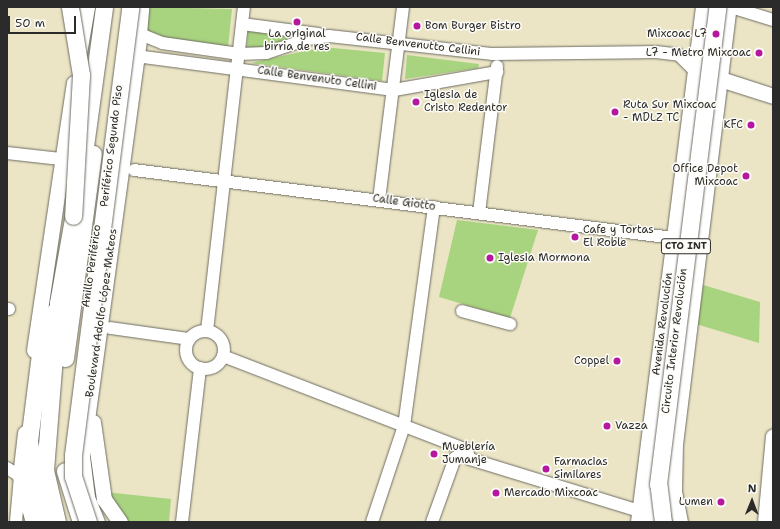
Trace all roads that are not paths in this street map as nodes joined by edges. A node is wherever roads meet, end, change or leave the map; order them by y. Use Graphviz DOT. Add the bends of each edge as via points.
graph roads {
  1 [pos="62,7"];
  2 [pos="70,7"];
  3 [pos="87,7"];
  4 [pos="96,7"];
  5 [pos="104,7"];
  6 [pos="112,7"];
  7 [pos="128,7"];
  8 [pos="139,7"];
  9 [pos="146,7"];
  10 [pos="244,7"];
  11 [pos="403,7"];
  12 [pos="703,7"];
  13 [pos="717,7"];
  14 [pos="730,7"];
  15 [pos="773,20"];
  16 [pos="242,24"];
  17 [pos="329,36"];
  18 [pos="399,43"];
  19 [pos="134,47"];
  20 [pos="239,54"];
  21 [pos="498,54"];
  22 [pos="238,69"];
  23 [pos="695,71"];
  24 [pos="497,72"];
  25 [pos="75,79"];
  26 [pos="720,79"];
  27 [pos="394,90"];
  28 [pos="773,96"];
  29 [pos="92,99"];
  30 [pos="7,152"];
  31 [pos="61,159"];
  32 [pos="134,170"];
  33 [pos="223,181"];
  34 [pos="379,200"];
  35 [pos="434,207"];
  36 [pos="479,213"];
  37 [pos="74,216"];
  38 [pos="674,238"];
  39 [pos="58,303"];
  40 [pos="462,311"];
  41 [pos="510,324"];
  42 [pos="110,328"];
  43 [pos="207,331"];
  44 [pos="189,339"];
  45 [pos="223,356"];
  46 [pos="94,366"];
  47 [pos="200,368"];
  48 [pos="404,426"];
  49 [pos="773,436"];
  50 [pos="466,450"];
  51 [pos="7,468"];
  52 [pos="20,476"];
  53 [pos="658,484"];
  54 [pos="767,502"];
  55 [pos="638,516"];
  56 [pos="16,522"];
  57 [pos="33,522"];
  58 [pos="40,522"];
  59 [pos="57,522"];
  60 [pos="62,522"];
  61 [pos="81,522"];
  62 [pos="88,522"];
  63 [pos="97,522"];
  64 [pos="120,522"];
  65 [pos="182,522"];
  66 [pos="372,522"];
  67 [pos="432,522"];
  68 [pos="652,522"];
  69 [pos="663,522"];
  70 [pos="680,522"];
  71 [pos="765,522"];
  72 [pos="773,522"];
  1 -- 25 [label="street"];
  2 -- 37 [label="highway, bridge" via="81,75"];
  3 -- 25 [label="main road"];
  4 -- 29 [label="highway"];
  5 -- 29 [label="highway"];
  6 -- 60 [label="highway, Anillo Periférico" via="53,452 52,484"];
  7 -- 19 [label="highway, Anillo Periférico"];
  7 -- 62 [label="highway, Periférico Segundo Piso, bridge" via="73,455 73,476"];
  8 -- 19 [label="highway"];
  9 -- 19 [label="main road, Boulevard Adolfo López Mateos"];
  10 -- 16 [label="street"];
  11 -- 18 [label="street"];
  12 -- 23 [label="main road, Avenida Revolución / CTO INT"];
  13 -- 53 [label="highway, Circuito Interior Revolución / CTO INT, bridge"];
  14 -- 15 [label="street"];
  14 -- 26 [label="main road, CTO INT"];
  16 -- 17 [label="street"];
  16 -- 20 [label="street"];
  17 -- 18 [label="street, Calle Benvenutto Cellini"];
  17 -- 20 [label="street, Calle Benvenutto Cellini" via="308,38 266,53"];
  18 -- 21 [label="street, Calle Benvenutto Cellini"];
  18 -- 27 [label="street"];
  19 -- 20 [label="street, Calle Benvenutto Cellini" via="162,43"];
  19 -- 22 [label="street, Calle Benvenuto Cellini"];
  19 -- 46 [label="main road, Boulevard Adolfo López Mateos"];
  19 -- 61 [label="highway, Anillo Periférico" via="66,454 66,477"];
  20 -- 22 [label="street"];
  21 -- 23 [label="street, Calle Benvenutto Cellini" via="656,52 684,58"];
  21 -- 24 [label="street"];
  22 -- 27 [label="street, Calle Benvenuto Cellini"];
  22 -- 33 [label="street"];
  23 -- 26 [label="main road"];
  23 -- 38 [label="main road, Avenida Revolución / CTO INT"];
  24 -- 27 [label="street, Calle Benvenuto Cellini"];
  24 -- 36 [label="street"];
  25 -- 31 [label="main road"];
  26 -- 28 [label="main road"];
  26 -- 70 [label="main road, CTO INT" via="676,444 674,490"];
  27 -- 34 [label="street"];
  29 -- 37 [label="highway, bridge"];
  30 -- 31 [label="street"];
  31 -- 52 [label="main road" via="38,314"];
  32 -- 33 [label="street, Calle Giotto"];
  33 -- 34 [label="street, Calle Giotto"];
  33 -- 43 [label="street"];
  34 -- 35 [label="street, Calle Giotto"];
  35 -- 36 [label="street, Calle Giotto"];
  35 -- 48 [label="street"];
  36 -- 38 [label="street, Calle Giotto"];
  37 -- 39 [label="highway"];
  38 -- 55 [label="main road, Avenida Revolución / CTO INT"];
  39 -- 58 [label="highway" via="42,338 29,441 31,478"];
  39 -- 59 [label="highway" via="46,470"];
  40 -- 41 [label="street"];
  42 -- 44 [label="street"];
  43 -- 44 [label="street" via="197,332"];
  43 -- 45 [label="street" via="220,339"];
  44 -- 47 [label="street" via="186,353 194,365"];
  45 -- 47 [label="street" via="215,366"];
  45 -- 48 [label="street"];
  46 -- 63 [label="main road, Boulevard Adolfo López Mateos" via="82,476"];
  46 -- 64 [label="main road" via="93,417 98,477 104,499"];
  47 -- 65 [label="street"];
  48 -- 50 [label="street"];
  48 -- 66 [label="street"];
  49 -- 54 [label="main road"];
  50 -- 55 [label="street" via="470,459"];
  50 -- 67 [label="street" via="455,458"];
  51 -- 52 [label="street"];
  52 -- 56 [label="street"];
  52 -- 57 [label="main road"];
  53 -- 68 [label="highway, bridge"];
  53 -- 69 [label="highway, CTO INT, bridge"];
  54 -- 71 [label="main road"];
  54 -- 72 [label="main road"];
}
